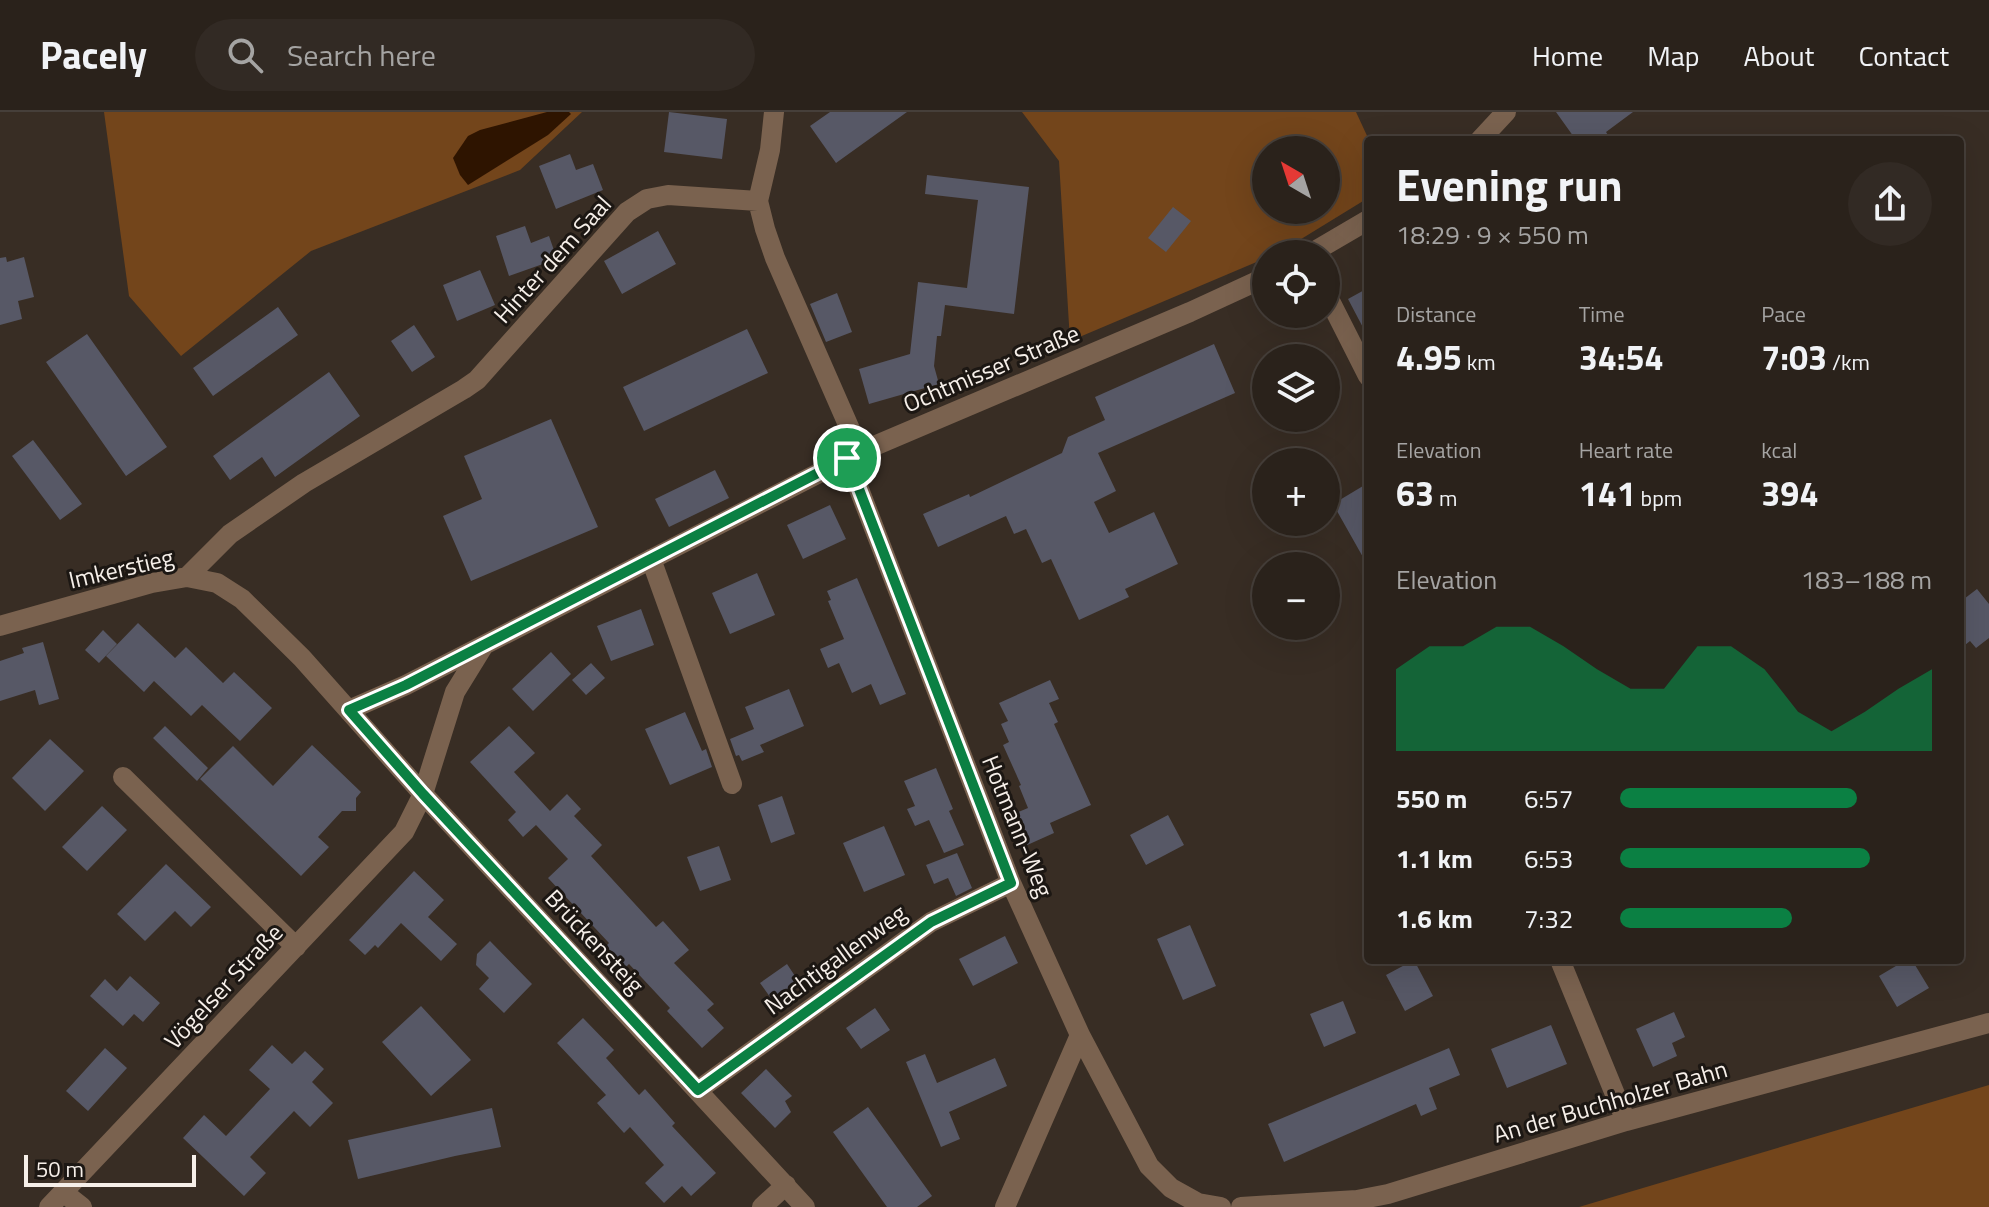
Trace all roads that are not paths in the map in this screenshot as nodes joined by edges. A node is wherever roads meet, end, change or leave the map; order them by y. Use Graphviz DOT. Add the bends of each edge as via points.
graph roads {
  1 [pos="774,112"];
  2 [pos="1506,112"];
  3 [pos="1489,136"];
  4 [pos="758,201"];
  5 [pos="1364,222"];
  6 [pos="1334,240"];
  7 [pos="1252,283"];
  8 [pos="1340,321"];
  9 [pos="1364,368"];
  10 [pos="853,455"];
  11 [pos="651,559"];
  12 [pos="187,577"];
  13 [pos="0,626"];
  14 [pos="484,645"];
  15 [pos="349,710"];
  16 [pos="123,777"];
  17 [pos="732,784"];
  18 [pos="423,794"];
  19 [pos="1011,883"];
  20 [pos="296,947"];
  21 [pos="1562,964"];
  22 [pos="1989,1023"];
  23 [pos="1080,1035"];
  24 [pos="698,1090"];
  25 [pos="1626,1121"];
  26 [pos="786,1185"];
  27 [pos="56,1200"];
  28 [pos="82,1207"];
  29 [pos="762,1207"];
  30 [pos="805,1207"];
  31 [pos="1005,1207"];
  32 [pos="1221,1207"];
  33 [pos="1241,1207"];
  1 -- 4 [label="street"];
  2 -- 3 [label="street"];
  4 -- 10 [label="street" via="775,258"];
  4 -- 12 [label="street, Hinter dem Saal" via="668,195 647,199 627,212 477,380 304,483 230,534"];
  5 -- 6 [label="street"];
  7 -- 10 [label="street, Ochtmisser Straße"];
  8 -- 9 [label="street"];
  10 -- 11 [label="street, Ochtmisser Straße"];
  10 -- 19 [label="street, Hotmann-Weg"];
  11 -- 14 [label="street, Ochtmisser Straße"];
  11 -- 17 [label="street"];
  12 -- 13 [label="street, Imkerstieg"];
  12 -- 15 [label="street, Imkerstieg" via="217,583 242,599"];
  14 -- 15 [label="street, Ochtmisser Straße"];
  14 -- 18 [label="street" via="455,692"];
  15 -- 18 [label="street, Brückensteig"];
  16 -- 20 [label="street"];
  18 -- 20 [label="street, Vögelser Straße" via="404,832"];
  18 -- 24 [label="street, Brückensteig"];
  19 -- 23 [label="street, Hotmann-Weg"];
  19 -- 24 [label="street, Nachtigallenweg" via="931,922"];
  20 -- 27 [label="street, Vögelser Straße"];
  21 -- 25 [label="street"];
  22 -- 25 [label="street, An der Buchholzer Bahn"];
  23 -- 31 [label="street"];
  23 -- 32 [label="street" via="1149,1166 1171,1188 1198,1203"];
  24 -- 26 [label="street, Brückensteig"];
  25 -- 33 [label="street, An der Buchholzer Bahn" via="1388,1194"];
  26 -- 29 [label="street"];
  26 -- 30 [label="street, Brückensteig"];
  27 -- 28 [label="street"];
}
